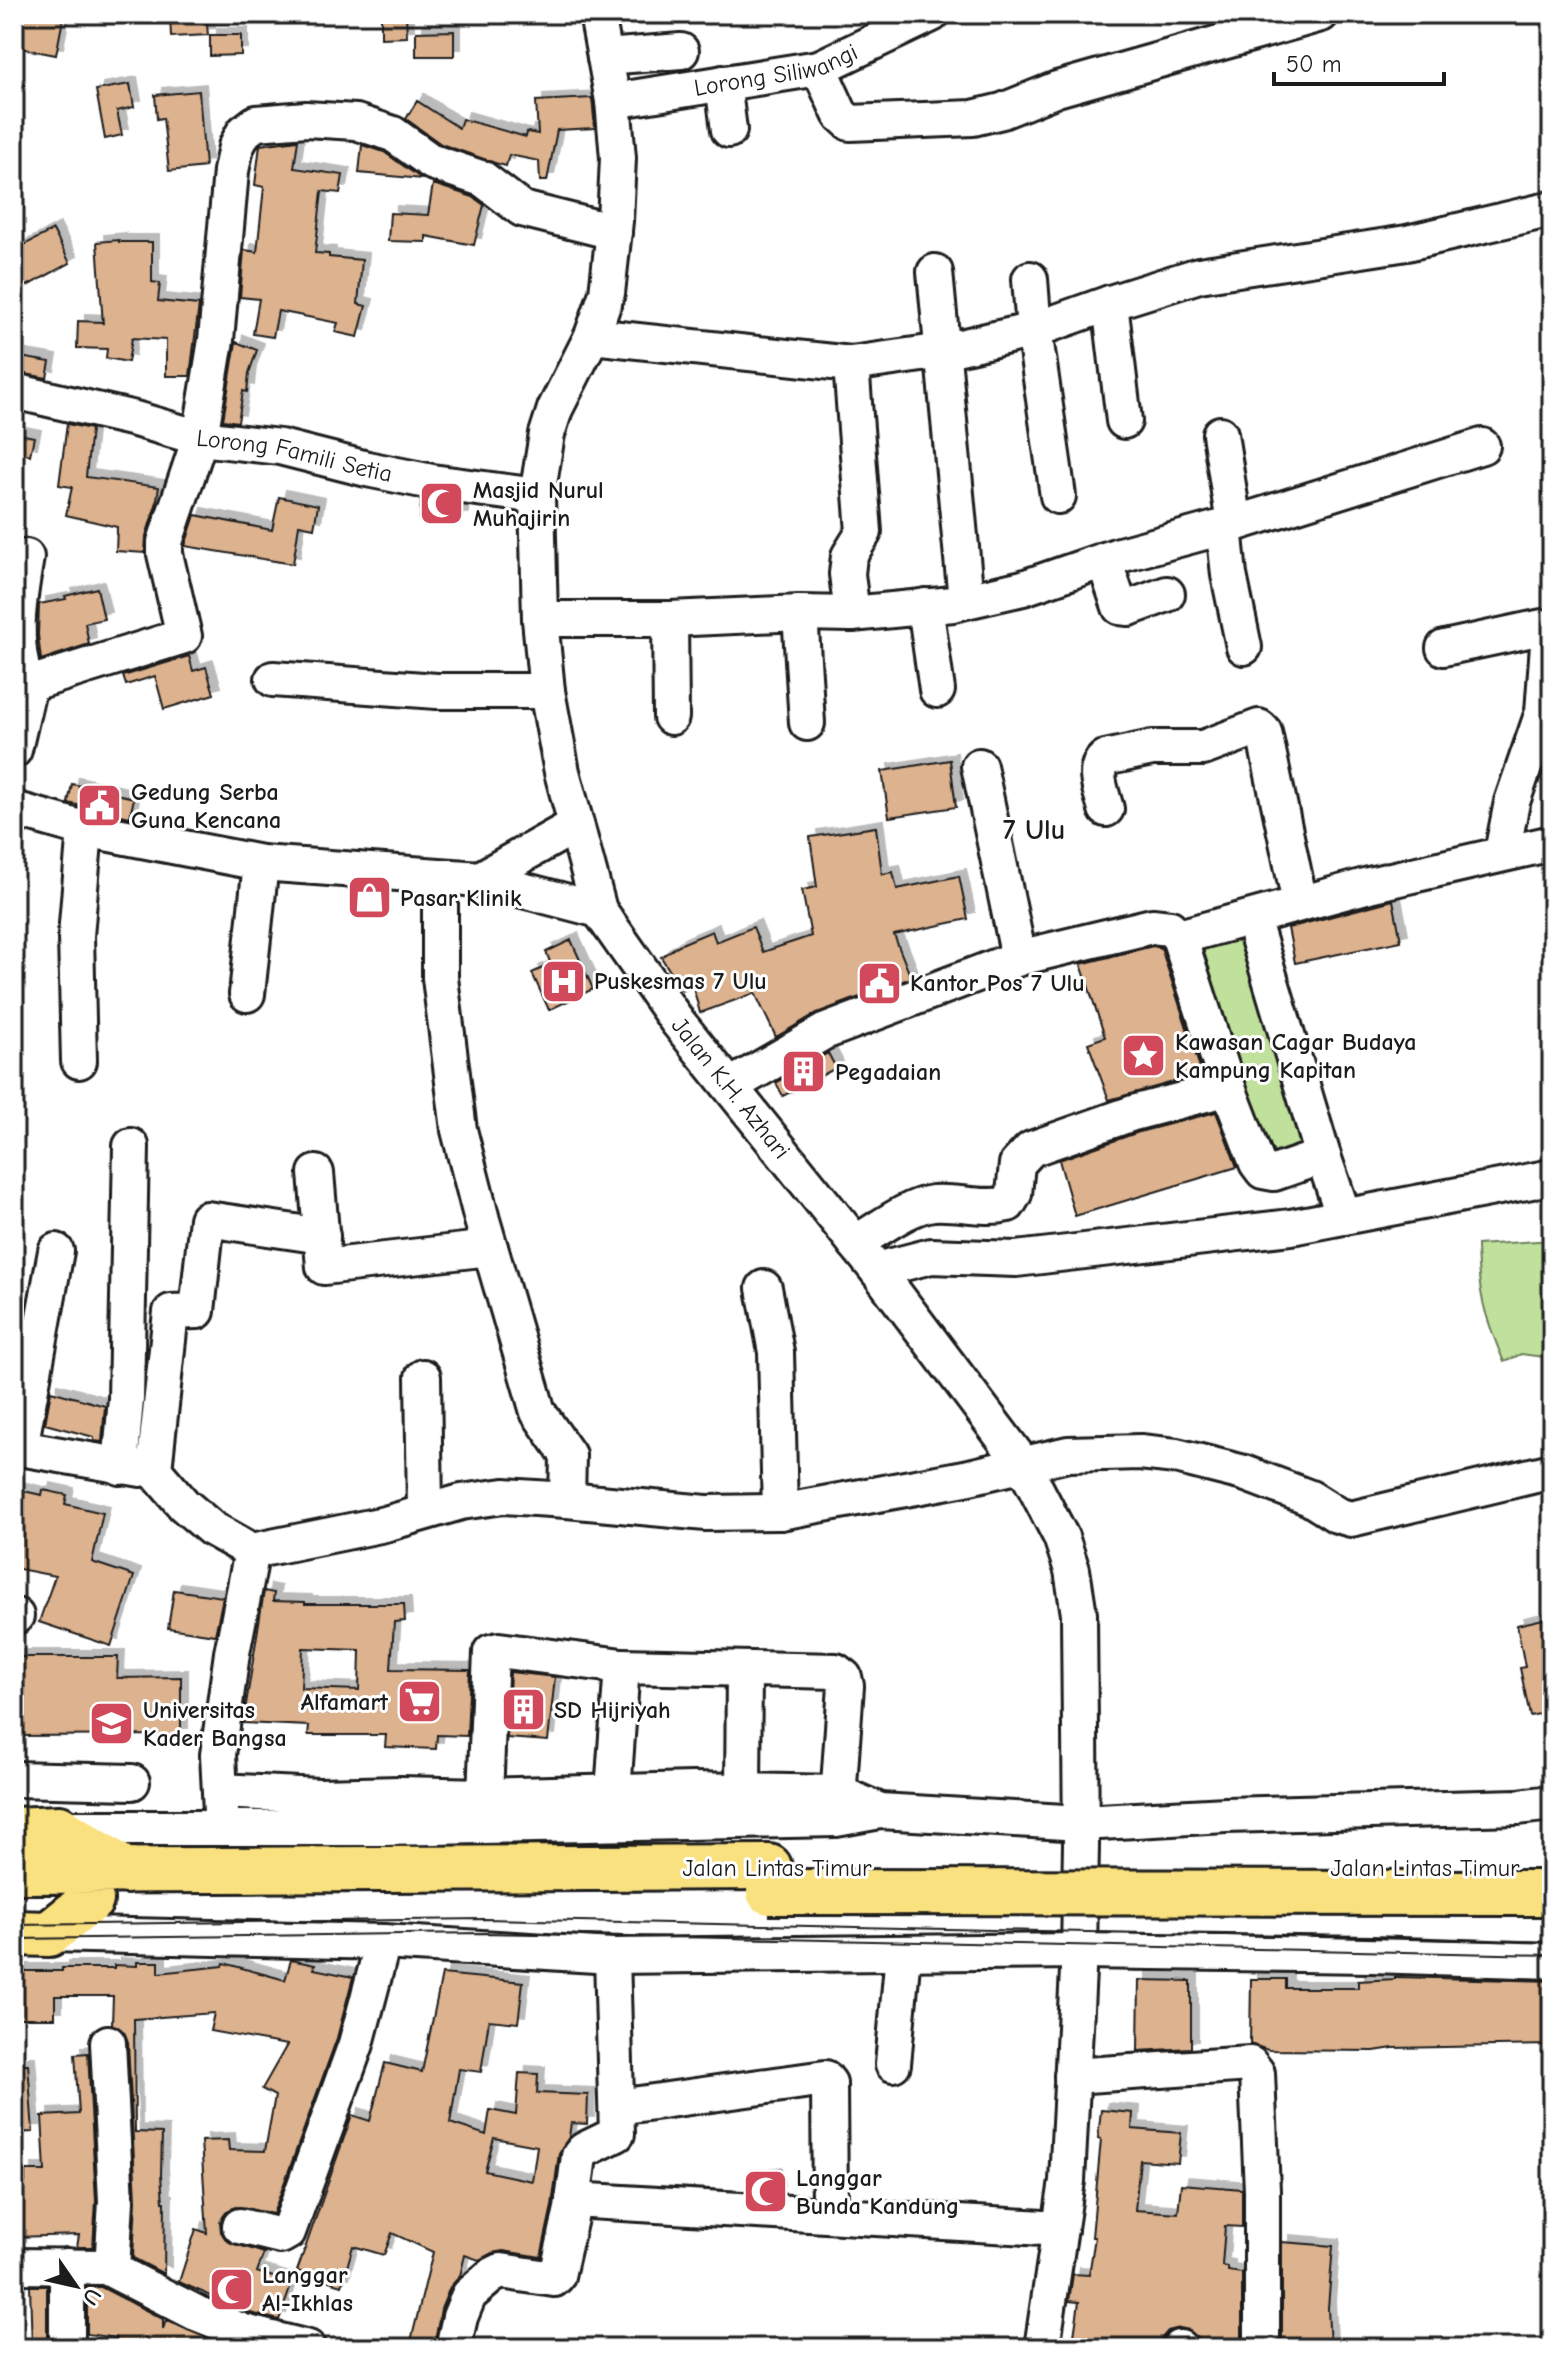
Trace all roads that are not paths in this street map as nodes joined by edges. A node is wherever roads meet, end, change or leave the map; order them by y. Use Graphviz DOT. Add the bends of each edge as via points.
graph roads {
  1 [pos="597,14"];
  2 [pos="932,14"];
  3 [pos="1321,14"];
  4 [pos="681,51"];
  5 [pos="605,57"];
  6 [pos="819,68"];
  7 [pos="723,83"];
  8 [pos="613,101"];
  9 [pos="729,130"];
  10 [pos="1552,209"];
  11 [pos="614,232"];
  12 [pos="935,272"];
  13 [pos="1030,279"];
  14 [pos="1110,303"];
  15 [pos="599,316"];
  16 [pos="1034,330"];
  17 [pos="943,351"];
  18 [pos="851,364"];
  19 [pos="14,391"];
  20 [pos="1124,421"];
  21 [pos="1220,434"];
  22 [pos="200,438"];
  23 [pos="1482,446"];
  24 [pos="537,496"];
  25 [pos="1058,496"];
  26 [pos="1229,525"];
  27 [pos="26,557"];
  28 [pos="1104,560"];
  29 [pos="1167,594"];
  30 [pos="966,600"];
  31 [pos="925,606"];
  32 [pos="800,613"];
  33 [pos="852,614"];
  34 [pos="540,619"];
  35 [pos="670,619"];
  36 [pos="1244,647"];
  37 [pos="1444,648"];
  38 [pos="273,679"];
  39 [pos="26,685"];
  40 [pos="937,690"];
  41 [pos="547,691"];
  42 [pos="671,717"];
  43 [pos="807,723"];
  44 [pos="14,750"];
  45 [pos="979,766"];
  46 [pos="14,809"];
  47 [pos="1106,809"];
  48 [pos="576,825"];
  49 [pos="85,829"];
  50 [pos="1552,843"];
  51 [pos="1502,853"];
  52 [pos="261,863"];
  53 [pos="440,877"];
  54 [pos="480,879"];
  55 [pos="1296,904"];
  56 [pos="599,910"];
  57 [pos="1252,918"];
  58 [pos="1179,937"];
  59 [pos="1019,958"];
  60 [pos="247,994"];
  61 [pos="79,1061"];
  62 [pos="730,1086"];
  63 [pos="1228,1088"];
  64 [pos="131,1146"];
  65 [pos="1323,1156"];
  66 [pos="316,1173"];
  67 [pos="1552,1177"];
  68 [pos="1344,1217"];
  69 [pos="322,1236"];
  70 [pos="855,1243"];
  71 [pos="490,1248"];
  72 [pos="56,1251"];
  73 [pos="877,1270"];
  74 [pos="764,1288"];
  75 [pos="423,1377"];
  76 [pos="17,1448"];
  77 [pos="1023,1464"];
  78 [pos="120,1467"];
  79 [pos="154,1470"];
  80 [pos="1552,1471"];
  81 [pos="567,1500"];
  82 [pos="425,1510"];
  83 [pos="780,1512"];
  84 [pos="249,1567"];
  85 [pos="622,1666"];
  86 [pos="744,1670"];
  87 [pos="14,1779"];
  88 [pos="132,1782"];
  89 [pos="220,1791"];
  90 [pos="743,1791"];
  91 [pos="613,1792"];
  92 [pos="485,1796"];
  93 [pos="1552,1803"];
  94 [pos="837,1806"];
  95 [pos="1081,1823"];
  96 [pos="59,1828"];
  97 [pos="222,1828"];
  98 [pos="14,1830"];
  99 [pos="1552,1868"];
  100 [pos="14,1871"];
  101 [pos="126,1871"];
  102 [pos="769,1880"];
  103 [pos="1552,1893"];
  104 [pos="91,1900"];
  105 [pos="14,1902"];
  106 [pos="32,1934"];
  107 [pos="383,1942"];
  108 [pos="1079,1951"];
  109 [pos="903,1953"];
  110 [pos="612,1956"];
  111 [pos="1552,1961"];
  112 [pos="108,2043"];
  113 [pos="893,2064"];
  114 [pos="1072,2076"];
  115 [pos="618,2107"];
  116 [pos="573,2200"];
  117 [pos="830,2215"];
  118 [pos="240,2226"];
  119 [pos="1060,2229"];
  120 [pos="14,2266"];
  121 [pos="67,2266"];
  122 [pos="112,2269"];
  123 [pos="67,2348"];
  124 [pos="308,2348"];
  125 [pos="453,2348"];
  126 [pos="1042,2348"];
  127 [pos="1262,2348"];
  1 -- 5 [label="street"];
  2 -- 6 [label="street, Lorong Siliwangi"];
  3 -- 6 [label="street" via="973,118 850,123 840,114"];
  4 -- 5 [label="street"];
  5 -- 8 [label="street"];
  6 -- 7 [label="street, Lorong Siliwangi"];
  7 -- 8 [label="street, Lorong Siliwangi"];
  7 -- 9 [label="street"];
  8 -- 11 [label="street" via="618,158"];
  10 -- 14 [label="street" via="1407,243 1199,275"];
  11 -- 15 [label="street"];
  11 -- 22 [label="street" via="522,209 483,179 432,162 393,134 356,122 256,123 236,147 231,171 216,340"];
  12 -- 17 [label="street"];
  13 -- 16 [label="street"];
  14 -- 16 [label="street"];
  14 -- 20 [label="street"];
  15 -- 18 [label="street"];
  15 -- 24 [label="street, Jalan K.H. Azhari" via="555,409"];
  16 -- 17 [label="street"];
  16 -- 25 [label="street"];
  17 -- 18 [label="street"];
  17 -- 30 [label="street"];
  18 -- 33 [label="street" via="864,532 849,556"];
  19 -- 22 [label="street"];
  21 -- 26 [label="street"];
  22 -- 24 [label="street, Lorong Famili Setia" via="280,447 432,482"];
  22 -- 39 [label="street, Lorong Famili Setia" via="165,542 183,637"];
  23 -- 26 [label="street"];
  24 -- 34 [label="street, Jalan K.H. Azhari"];
  26 -- 28 [label="street"];
  26 -- 36 [label="street" via="1229,575"];
  27 -- 39 [label="street" via="16,616"];
  28 -- 29 [label="street" via="1120,607"];
  28 -- 30 [label="street" via="1023,588"];
  30 -- 31 [label="street"];
  31 -- 33 [label="street"];
  31 -- 40 [label="street"];
  32 -- 33 [label="street"];
  32 -- 35 [label="street"];
  32 -- 43 [label="street"];
  34 -- 35 [label="street"];
  34 -- 41 [label="street, Jalan K.H. Azhari"];
  35 -- 42 [label="street"];
  37 -- 51 [label="street" via="1542,627 1549,631 1543,712 1512,802"];
  38 -- 41 [label="street" via="437,691"];
  39 -- 44 [label="street"];
  41 -- 48 [label="street, Jalan K.H. Azhari"];
  45 -- 59 [label="street"];
  46 -- 49 [label="street"];
  47 -- 55 [label="street" via="1098,773 1105,758 1152,748 1203,748 1262,729"];
  48 -- 54 [label="street"];
  48 -- 56 [label="street, Jalan K.H. Azhari"];
  49 -- 52 [label="street"];
  49 -- 61 [label="street" via="76,936"];
  50 -- 51 [label="street"];
  51 -- 55 [label="street"];
  52 -- 53 [label="street"];
  52 -- 60 [label="street"];
  53 -- 54 [label="street"];
  53 -- 71 [label="street" via="440,978 449,1058 459,1130"];
  54 -- 56 [label="street"];
  55 -- 57 [label="street"];
  56 -- 62 [label="street, Jalan K.H. Azhari"];
  57 -- 58 [label="street"];
  57 -- 65 [label="street"];
  58 -- 59 [label="street" via="1170,928 1152,926"];
  58 -- 63 [label="street"];
  59 -- 62 [label="street" via="824,1032"];
  62 -- 70 [label="street, Jalan K.H. Azhari"];
  63 -- 65 [label="street" via="1263,1171 1274,1173"];
  63 -- 70 [label="street" via="1133,1113 1031,1149 1017,1164 1008,1204 914,1207"];
  64 -- 78 [label="street"];
  65 -- 68 [label="street"];
  66 -- 69 [label="street"];
  67 -- 68 [label="street"];
  68 -- 73 [label="street" via="1016,1259 931,1256"];
  69 -- 71 [label="street" via="324,1267"];
  69 -- 79 [label="street" via="207,1219 197,1311 171,1312"];
  70 -- 73 [label="street, Jalan K.H. Azhari"];
  71 -- 81 [label="street" via="538,1412 568,1455"];
  72 -- 76 [label="street"];
  73 -- 77 [label="street, Jalan K.H. Azhari"];
  74 -- 83 [label="street" via="776,1352"];
  75 -- 82 [label="street"];
  76 -- 78 [label="street"];
  77 -- 80 [label="street" via="1073,1454 1176,1456 1244,1473 1351,1519"];
  77 -- 83 [label="street"];
  77 -- 95 [label="street, Jalan K.H. Azhari" via="1072,1570 1079,1614"];
  78 -- 79 [label="street"];
  79 -- 84 [label="street"];
  81 -- 82 [label="street" via="504,1496"];
  81 -- 83 [label="street" via="706,1513"];
  82 -- 84 [label="street"];
  84 -- 89 [label="street" via="218,1755"];
  85 -- 86 [label="street"];
  85 -- 91 [label="street"];
  85 -- 92 [label="street" via="491,1652"];
  86 -- 90 [label="street"];
  86 -- 94 [label="street" via="836,1671 844,1677"];
  87 -- 88 [label="street"];
  89 -- 92 [label="street"];
  89 -- 97 [label="street"];
  90 -- 91 [label="street"];
  90 -- 94 [label="street"];
  91 -- 92 [label="street"];
  93 -- 95 [label="street"];
  94 -- 95 [label="street"];
  94 -- 97 [label="street" via="384,1828"];
  95 -- 108 [label="street, Jalan K.H. Azhari"];
  96 -- 97 [label="street"];
  96 -- 98 [label="highway"];
  96 -- 101 [label="highway"];
  99 -- 102 [label="highway, Jalan Lintas Timur"];
  100 -- 101 [label="highway, Jalan Lintas Timur"];
  101 -- 102 [label="highway, Jalan Lintas Timur"];
  102 -- 103 [label="highway, Jalan Lintas Timur, bridge"];
  102 -- 104 [label="highway, Jalan Lintas Timur"];
  104 -- 105 [label="highway, Jalan Lintas Timur"];
  104 -- 106 [label="highway"];
  106 -- 107 [label="street"];
  107 -- 110 [label="street"];
  107 -- 118 [label="street" via="356,2044 288,2232 281,2236"];
  108 -- 109 [label="street"];
  108 -- 111 [label="street"];
  108 -- 114 [label="street, Jalan K.H. Azhari"];
  109 -- 110 [label="street"];
  109 -- 113 [label="street"];
  110 -- 115 [label="street"];
  112 -- 122 [label="street" via="116,2201"];
  114 -- 119 [label="street, Jalan K.H. Azhari"];
  114 -- 127 [label="street" via="1250,2064 1255,2068"];
  115 -- 116 [label="street" via="616,2136 579,2156"];
  115 -- 117 [label="street" via="825,2078"];
  116 -- 117 [label="street"];
  116 -- 125 [label="street" via="557,2276 501,2271 491,2276 469,2295"];
  117 -- 119 [label="street"];
  119 -- 126 [label="street, Jalan K.H. Azhari"];
  120 -- 121 [label="street"];
  121 -- 122 [label="street"];
  121 -- 123 [label="street"];
  122 -- 124 [label="street" via="196,2313"];
}
